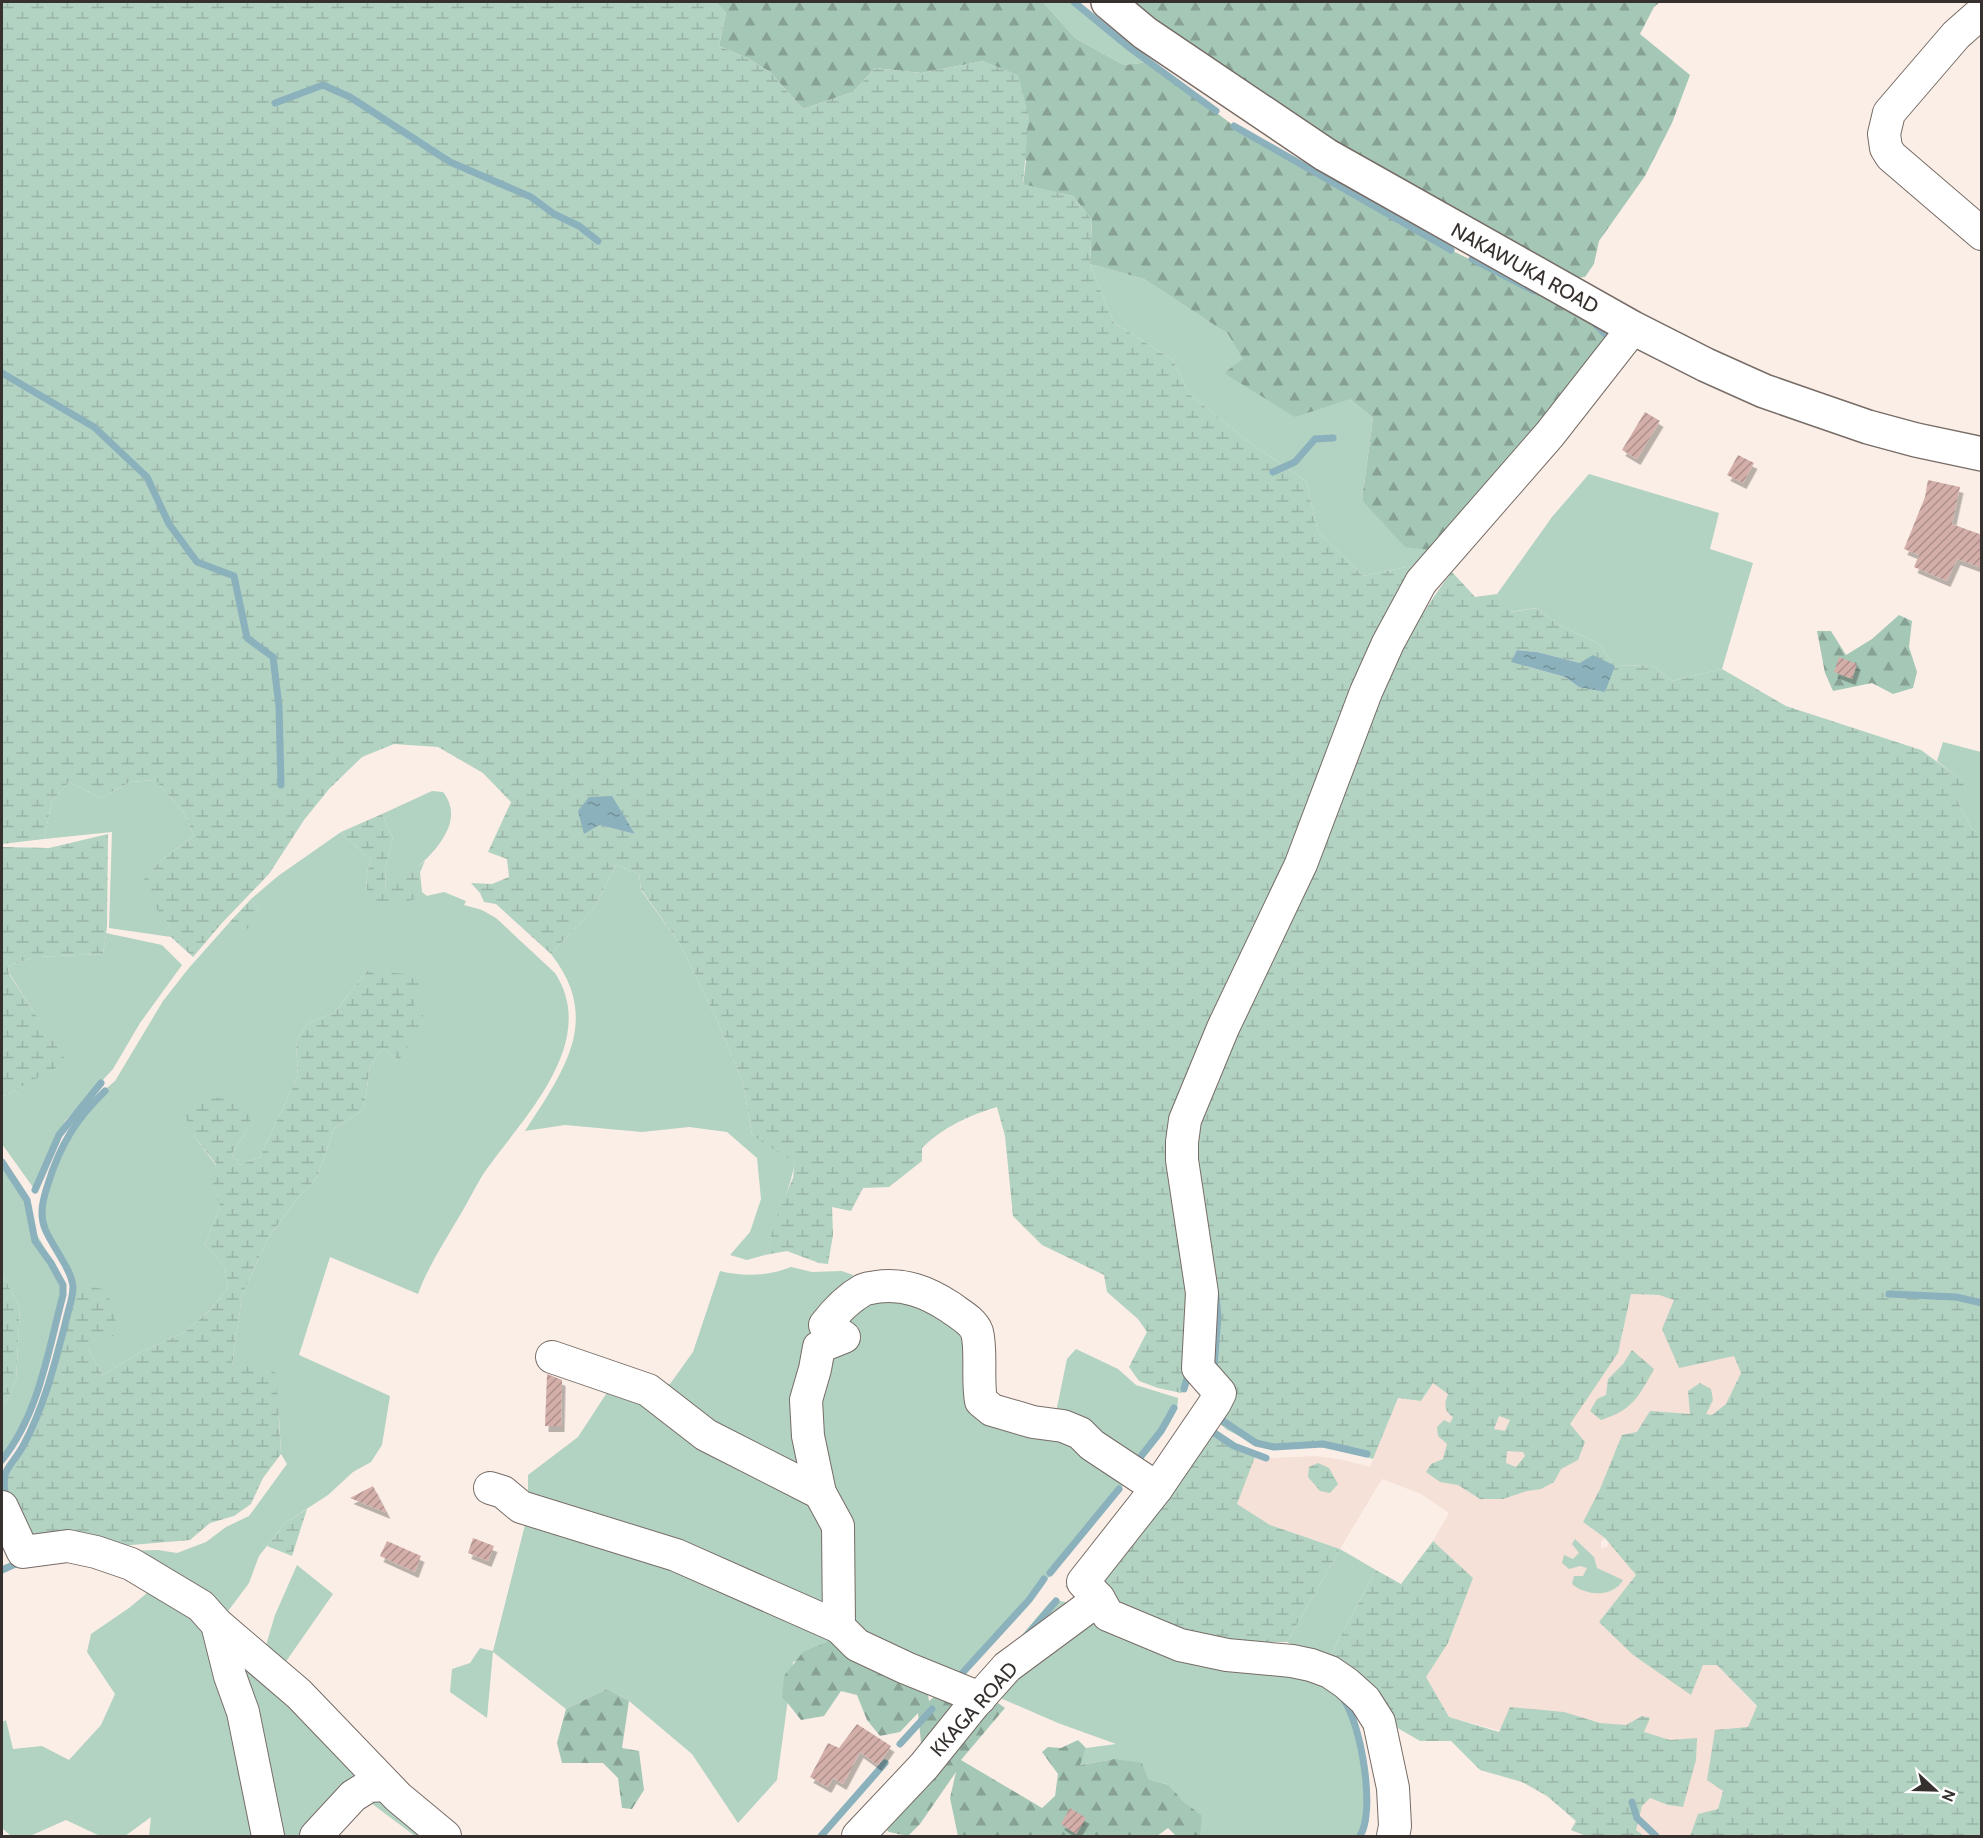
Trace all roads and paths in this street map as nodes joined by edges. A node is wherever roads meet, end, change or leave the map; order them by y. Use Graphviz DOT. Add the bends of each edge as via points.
graph roads {
  1 [pos="1108,2"];
  2 [pos="1982,12"];
  3 [pos="1982,234"];
  4 [pos="1633,328"];
  5 [pos="1982,453"];
  6 [pos="552,1357"];
  7 [pos="490,1488"];
  8 [pos="1157,1488"];
  9 [pos="820,1493"];
  10 [pos="2,1506"];
  11 [pos="1100,1599"];
  12 [pos="217,1624"];
  13 [pos="839,1627"];
  14 [pos="980,1698"];
  15 [pos="386,1785"];
  16 [pos="268,1836"];
  17 [pos="316,1836"];
  18 [pos="445,1836"];
  19 [pos="858,1836"];
  20 [pos="1393,1836"];
  1 -- 4 [label="main road, NAKAWUKA ROAD" via="1145,33 1326,154"];
  2 -- 3 [label="street" via="1956,35 1889,112 1884,134 1891,156"];
  4 -- 5 [label="main road, NAKAWUKA ROAD" via="1764,391 1868,427"];
  4 -- 8 [label="street" via="1550,434 1421,582 1408,604 1366,692 1301,864 1190,1106 1182,1142 1184,1180 1202,1293 1198,1368 1220,1393"];
  6 -- 9 [label="street" via="648,1390 706,1435"];
  7 -- 13 [label="street" via="503,1492 521,1507 676,1555"];
  8 -- 9 [label="street" via="1092,1445 1080,1432 992,1410 981,1401 977,1331 969,1321 921,1291 888,1286 864,1289 825,1325 844,1337 819,1347 806,1400 808,1436"];
  8 -- 11 [label="street" via="1083,1582"];
  9 -- 13 [label="street" via="838,1526"];
  10 -- 12 [label="street" via="23,1552 68,1546 131,1564 201,1606"];
  11 -- 14 [label="street, KKAGA ROAD" via="1007,1667"];
  11 -- 20 [label="street" via="1108,1615 1180,1645 1311,1665 1346,1683 1365,1700 1379,1722 1394,1788"];
  12 -- 15 [label="street" via="299,1694"];
  12 -- 16 [label="street" via="243,1712"];
  13 -- 14 [label="street" via="857,1645"];
  14 -- 19 [label="street, KKAGA ROAD" via="924,1766"];
  15 -- 17 [label="street" via="369,1786 353,1796"];
  15 -- 18 [label="street"];
}
